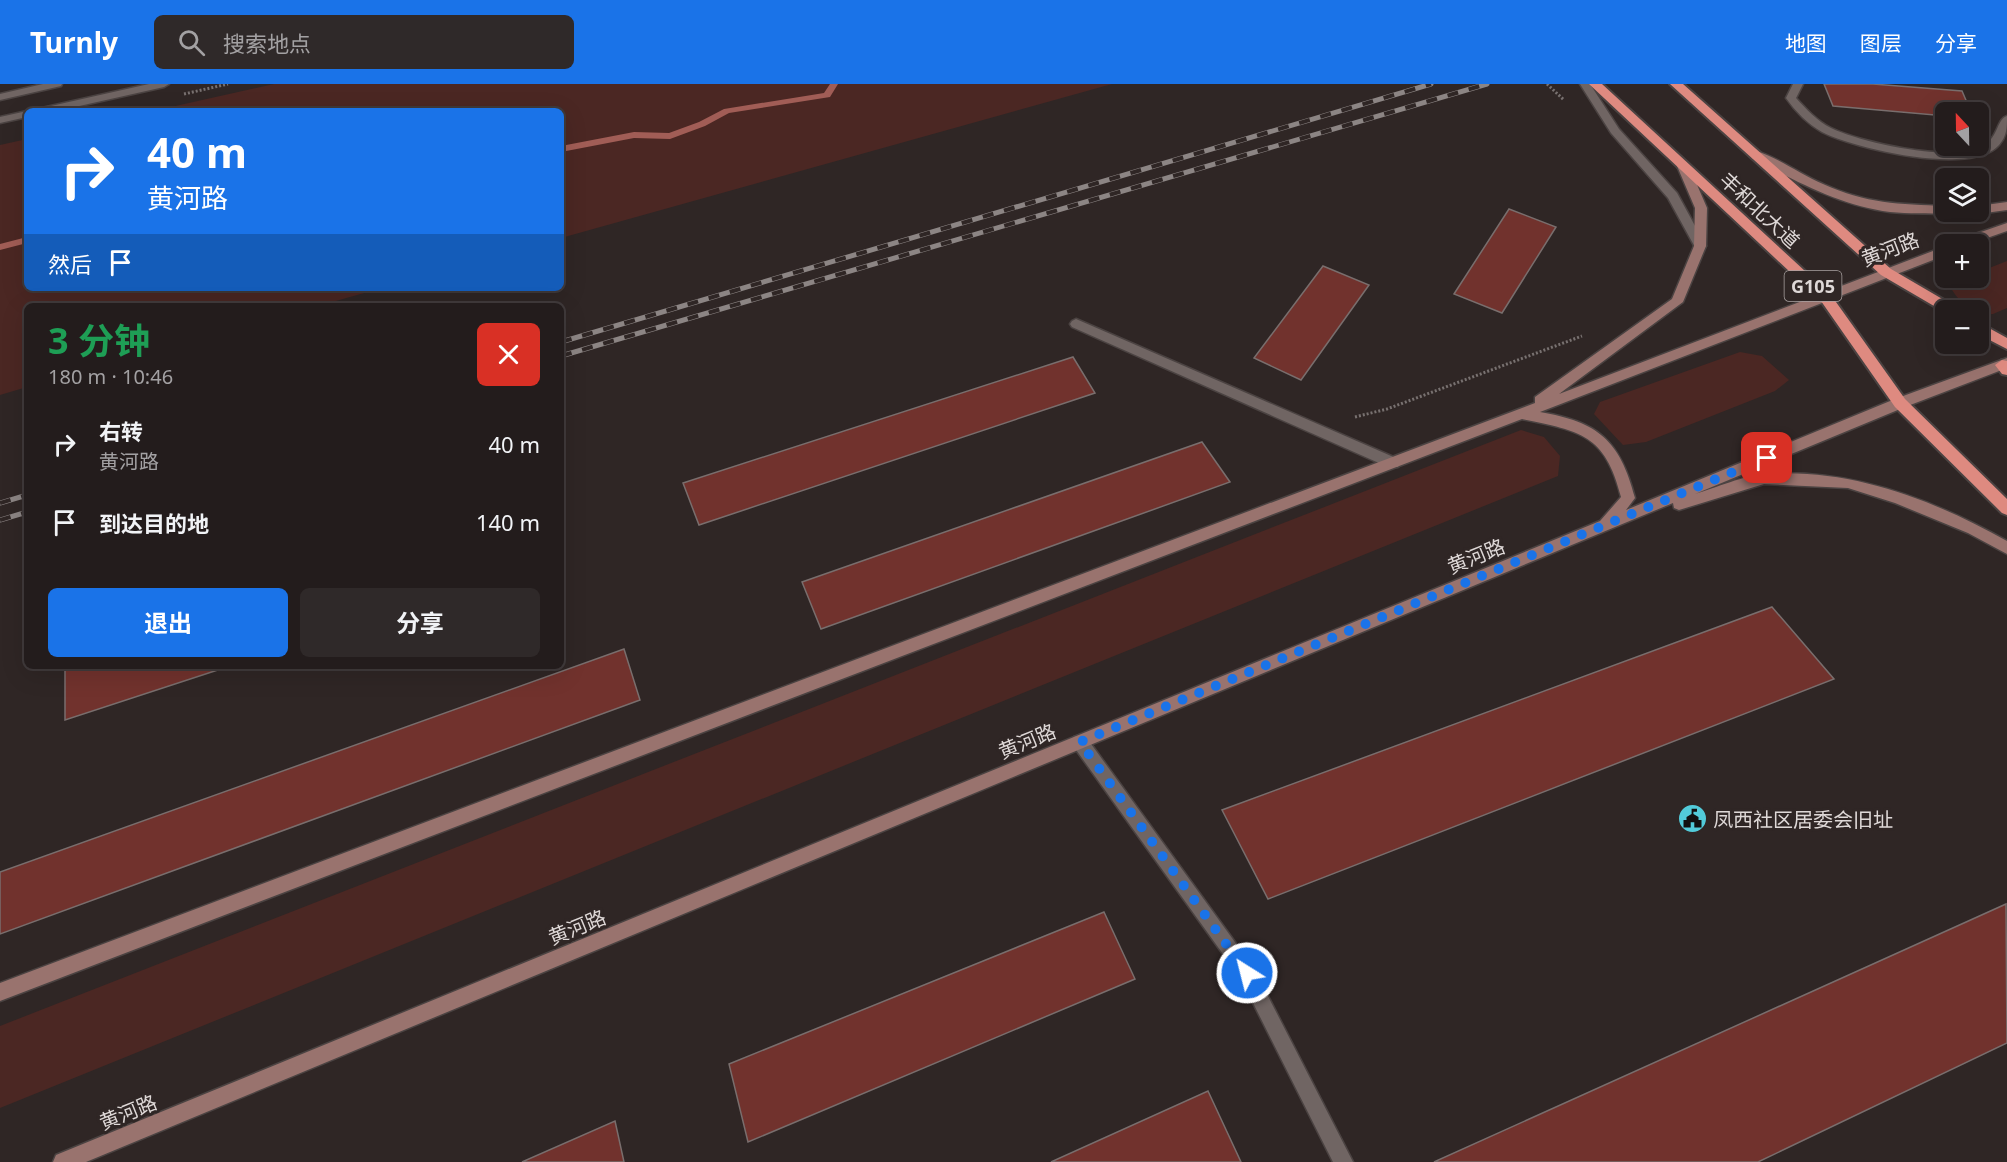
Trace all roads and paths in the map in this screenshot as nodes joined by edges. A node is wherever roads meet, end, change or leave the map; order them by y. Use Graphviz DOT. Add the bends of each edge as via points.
graph roads {
  1 [pos="57,84"];
  2 [pos="164,84"];
  3 [pos="1547,84"];
  4 [pos="1585,84"];
  5 [pos="1595,84"];
  6 [pos="1676,84"];
  7 [pos="1797,84"];
  8 [pos="0,97"];
  9 [pos="1564,100"];
  10 [pos="56,108"];
  11 [pos="24,115"];
  12 [pos="2007,119"];
  13 [pos="0,120"];
  14 [pos="1753,153"];
  15 [pos="1683,166"];
  16 [pos="2007,206"];
  17 [pos="1989,208"];
  18 [pos="1935,210"];
  19 [pos="2007,227"];
  20 [pos="1987,234"];
  21 [pos="1700,246"];
  22 [pos="1935,254"];
  23 [pos="1886,272"];
  24 [pos="1826,298"];
  25 [pos="1935,301"];
  26 [pos="1076,324"];
  27 [pos="1591,333"];
  28 [pos="1989,333"];
  29 [pos="2007,344"];
  30 [pos="2005,366"];
  31 [pos="1900,403"];
  32 [pos="1523,414"];
  33 [pos="1313,428"];
  34 [pos="1393,463"];
  35 [pos="2007,509"];
  36 [pos="1604,525"];
  37 [pos="2007,548"];
  38 [pos="1080,742"];
  39 [pos="0,992"];
  40 [pos="63,1162"];
  41 [pos="1343,1162"];
  1 -- 8 [label="street"];
  2 -- 10 [label="street"];
  3 -- 9 [label="path"];
  4 -- 21 [label="street" via="1615,131 1673,196"];
  5 -- 15 [label="highway, 丰和北大道 / G105"];
  6 -- 14 [label="highway, 丰和北大道 / G105"];
  7 -- 12 [label="street" via="1791,98 1804,115 1827,130 1895,150 1960,157 1991,147 2003,133"];
  11 -- 13 [label="street"];
  14 -- 18 [label="main road" via="1804,181 1845,197 1889,208"];
  14 -- 23 [label="highway, 丰和北大道 / G105"];
  15 -- 21 [label="main road" via="1701,208"];
  15 -- 24 [label="highway, 丰和北大道 / G105"];
  16 -- 17 [label="main road"];
  19 -- 20 [label="main road"];
  21 -- 32 [label="main road" via="1677,302"];
  22 -- 23 [label="main road, 黄河路"];
  23 -- 24 [label="main road, 黄河路"];
  23 -- 25 [label="highway, 丰和北大道 / G105"];
  24 -- 31 [label="highway, 丰和北大道 / G105"];
  24 -- 32 [label="main road, 黄河路"];
  26 -- 33 [label="street"];
  27 -- 33 [label="path" via="1386,409"];
  28 -- 29 [label="highway"];
  30 -- 31 [label="main road, 黄河路"];
  31 -- 35 [label="highway, 丰和北大道 / G105"];
  31 -- 36 [label="main road, 黄河路"];
  32 -- 34 [label="main road, 黄河路"];
  32 -- 36 [label="main road" via="1560,421 1591,433 1612,457 1628,498"];
  33 -- 34 [label="street"];
  34 -- 39 [label="main road, 黄河路"];
  36 -- 37 [label="main road" via="1764,479 1848,483 1899,498"];
  36 -- 38 [label="main road, 黄河路"];
  38 -- 40 [label="main road, 黄河路"];
  38 -- 41 [label="street" via="1247,973"];
}
